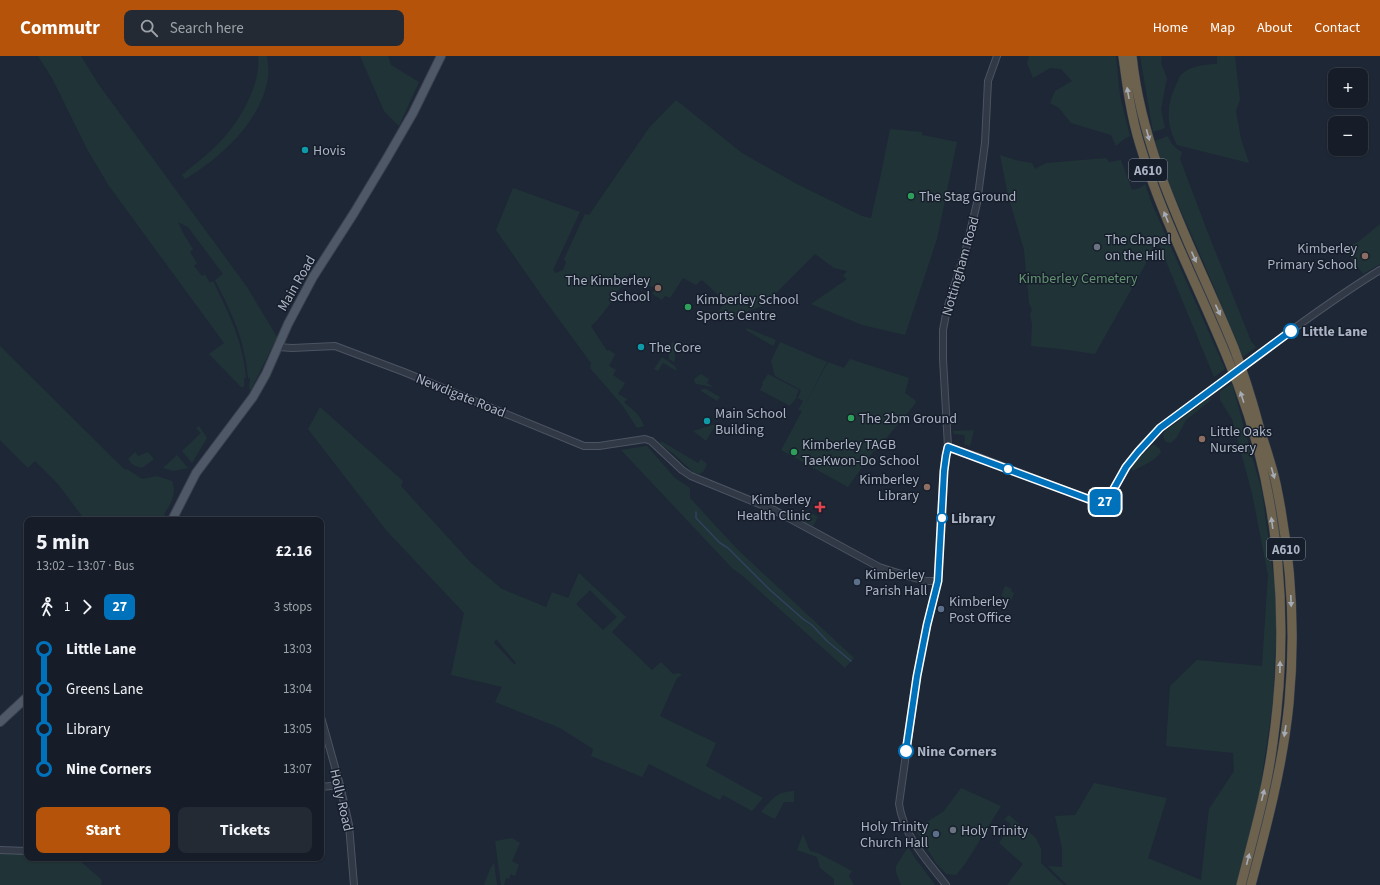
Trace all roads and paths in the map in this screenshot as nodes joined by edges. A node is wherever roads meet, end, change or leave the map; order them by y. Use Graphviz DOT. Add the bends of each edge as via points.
graph roads {
  1 [pos="441,56"];
  2 [pos="997,56"];
  3 [pos="1123,56"];
  4 [pos="1132,56"];
  5 [pos="1380,270"];
  6 [pos="278,347"];
  7 [pos="948,447"];
  8 [pos="174,517"];
  9 [pos="938,581"];
  10 [pos="24,701"];
  11 [pos="0,722"];
  12 [pos="324,728"];
  13 [pos="340,785"];
  14 [pos="324,787"];
  15 [pos="0,850"];
  16 [pos="24,850"];
  17 [pos="354,885"];
  18 [pos="946,885"];
  19 [pos="1241,885"];
  20 [pos="1252,885"];
  1 -- 6 [label="main road, Main Road" via="406,125 313,277"];
  2 -- 7 [label="street, Nottingham Road" via="988,81 985,143 977,203 945,318 943,359"];
  19 -- 3 [label="highway, A610, one-way" via="1267,779 1278,703 1281,618 1278,562 1262,468 1251,423 1238,385 1172,232 1146,164 1129,101"];
  4 -- 20 [label="highway, A610, one-way" via="1148,137 1158,167 1246,381 1275,483 1288,561 1292,637 1289,702 1276,786"];
  5 -- 7 [label="street, bridge" via="1316,312 1174,417 1147,442 1126,467 1103,504"];
  6 -- 8 [label="main road, Main Road" via="253,397 196,473"];
  6 -- 9 [label="street, Newdigate Road" via="335,346 584,446 642,439 651,441 691,476 774,510 873,565 926,581"];
  7 -- 9 [label="street, Nottingham Road" via="944,471"];
  9 -- 18 [label="street, Nottingham Road" via="917,676 899,804 906,829 914,844"];
  10 -- 11 [label="main road"];
  12 -- 13 [label="street, Holly Road"];
  13 -- 14 [label="street"];
  13 -- 17 [label="street, Holly Road" via="350,833"];
  15 -- 16 [label="street"];
}
